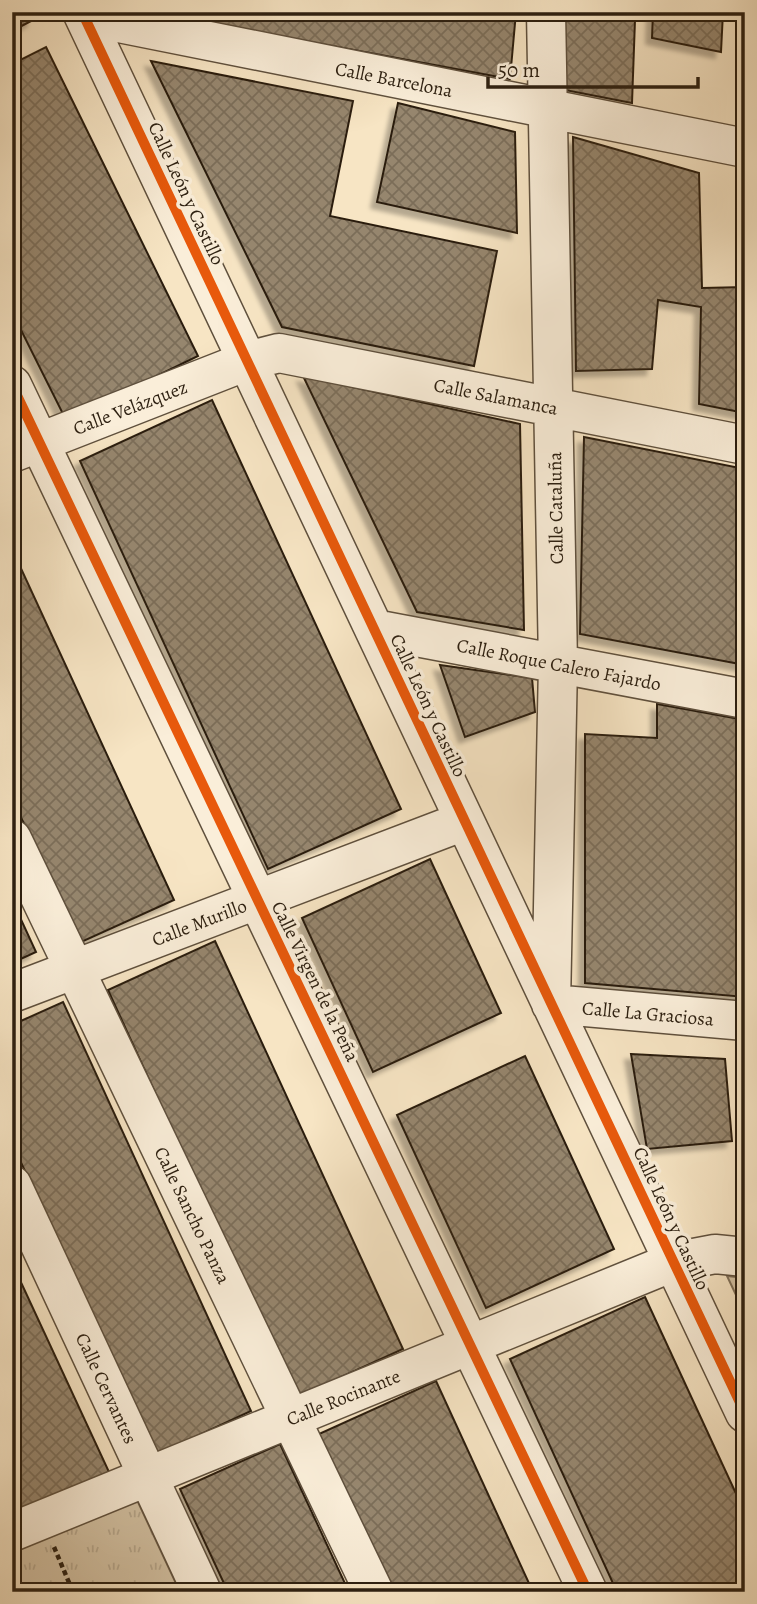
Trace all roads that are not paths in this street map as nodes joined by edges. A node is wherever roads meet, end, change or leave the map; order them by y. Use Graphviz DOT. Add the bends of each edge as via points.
graph roads {
  1 [pos="545,12"];
  2 [pos="83,14"];
  3 [pos="548,110"];
  4 [pos="745,148"];
  5 [pos="247,360"];
  6 [pos="12,385"];
  7 [pos="553,407"];
  8 [pos="745,445"];
  9 [pos="26,448"];
  10 [pos="374,629"];
  11 [pos="558,664"];
  12 [pos="745,699"];
  13 [pos="464,821"];
  14 [pos="12,839"];
  15 [pos="258,900"];
  16 [pos="75,969"];
  17 [pos="12,993"];
  18 [pos="551,1004"];
  19 [pos="745,1021"];
  20 [pos="12,1185"];
  21 [pos="745,1257"];
  22 [pos="673,1262"];
  23 [pos="471,1345"];
  24 [pos="745,1413"];
  25 [pos="291,1419"];
  26 [pos="148,1477"];
  27 [pos="12,1532"];
  28 [pos="202,1592"];
  29 [pos="374,1592"];
  30 [pos="588,1592"];
  1 -- 3 [label="street, Calle Cataluña"];
  2 -- 3 [label="street, Calle Barcelona"];
  2 -- 5 [label="street, Calle León y Castillo"];
  3 -- 4 [label="street, Calle Barcelona"];
  3 -- 7 [label="street, Calle Cataluña"];
  5 -- 7 [label="street, Calle Salamanca" via="279,353"];
  5 -- 9 [label="street, Calle Velázquez"];
  5 -- 10 [label="street, Calle León y Castillo"];
  6 -- 9 [label="street, Calle Virgen de la Peña"];
  7 -- 8 [label="street, Calle Salamanca"];
  7 -- 11 [label="street, Calle Cataluña"];
  9 -- 15 [label="street, Calle Virgen de la Peña"];
  10 -- 11 [label="street, Calle Roque Calero Fajardo"];
  10 -- 13 [label="street, Calle León y Castillo"];
  11 -- 12 [label="street, Calle Roque Calero Fajardo"];
  11 -- 18 [label="street, Calle Cataluña"];
  13 -- 15 [label="street, Calle Murillo"];
  13 -- 18 [label="street, Calle León y Castillo"];
  14 -- 16 [label="street, Calle Sancho Panza"];
  15 -- 16 [label="street, Calle Murillo"];
  15 -- 23 [label="street, Calle Virgen de la Peña"];
  16 -- 17 [label="street, Calle Murillo"];
  16 -- 25 [label="street, Calle Sancho Panza"];
  18 -- 19 [label="street, Calle La Graciosa"];
  18 -- 22 [label="street, Calle León y Castillo"];
  20 -- 26 [label="street, Calle Cervantes"];
  21 -- 22 [label="street, Calle Rocinante" via="715,1254"];
  22 -- 23 [label="street, Calle Rocinante"];
  22 -- 24 [label="street, Calle León y Castillo"];
  23 -- 25 [label="street, Calle Rocinante"];
  23 -- 30 [label="street, Calle Virgen de la Peña"];
  25 -- 26 [label="street, Calle Rocinante"];
  25 -- 29 [label="street, Calle Sancho Panza"];
  26 -- 27 [label="street, Calle Rocinante"];
  26 -- 28 [label="street, Calle Cervantes"];
}
